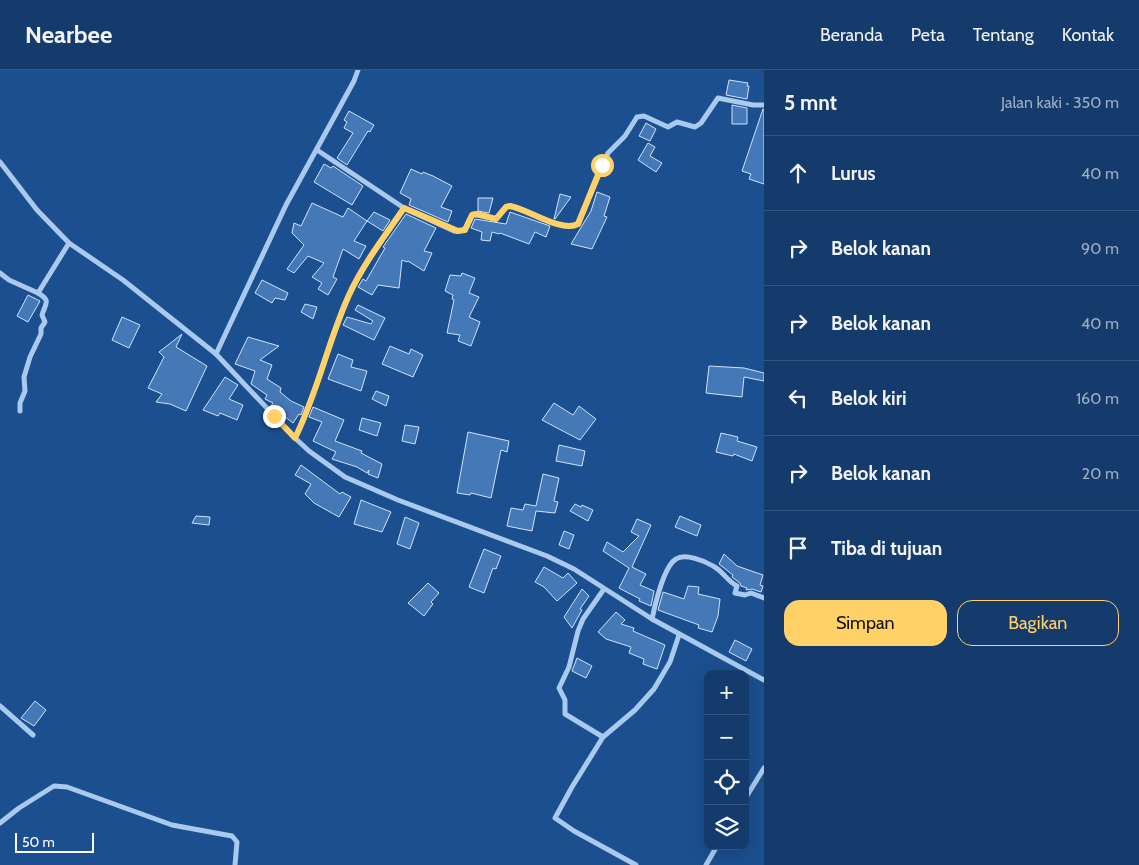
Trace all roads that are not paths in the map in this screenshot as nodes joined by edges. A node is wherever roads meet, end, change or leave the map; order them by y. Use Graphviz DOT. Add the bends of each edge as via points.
graph roads {
  1 [pos="358,70"];
  2 [pos="764,104"];
  3 [pos="317,150"];
  4 [pos="0,162"];
  5 [pos="404,208"];
  6 [pos="69,243"];
  7 [pos="0,273"];
  8 [pos="38,293"];
  9 [pos="216,354"];
  10 [pos="20,411"];
  11 [pos="295,438"];
  12 [pos="604,589"];
  13 [pos="764,598"];
  14 [pos="652,620"];
  15 [pos="679,634"];
  16 [pos="764,680"];
  17 [pos="0,706"];
  18 [pos="33,735"];
  19 [pos="603,737"];
  20 [pos="764,768"];
  21 [pos="749,792"];
  22 [pos="0,822"];
  23 [pos="715,850"];
  24 [pos="235,865"];
  25 [pos="636,865"];
  26 [pos="706,865"];
  1 -- 3 [label="street"];
  2 -- 5 [label="street" via="718,98 695,127 677,122 668,127 644,116 637,117 625,136 608,153 578,224 572,227 510,206 496,219 472,215 465,230 458,231"];
  3 -- 5 [label="street"];
  3 -- 9 [label="street" via="286,206"];
  4 -- 6 [label="street" via="37,210"];
  5 -- 11 [label="street" via="350,294"];
  6 -- 8 [label="street"];
  6 -- 9 [label="street" via="123,280"];
  7 -- 8 [label="street"];
  8 -- 10 [label="street" via="47,301 42,315 45,322 24,377 25,391"];
  9 -- 11 [label="street"];
  11 -- 12 [label="street" via="345,477 547,556"];
  12 -- 14 [label="street"];
  12 -- 19 [label="street" via="583,619 559,688 565,700 564,714"];
  13 -- 14 [label="street" via="735,592 737,586 713,566 681,557 671,564 662,580"];
  14 -- 15 [label="street"];
  15 -- 16 [label="street"];
  15 -- 19 [label="street" via="670,662 654,690"];
  17 -- 18 [label="street"];
  19 -- 25 [label="street" via="555,818"];
  20 -- 21 [label="street"];
  22 -- 24 [label="street" via="54,786 67,787 172,825 232,836 237,842"];
  23 -- 26 [label="street"];
}
